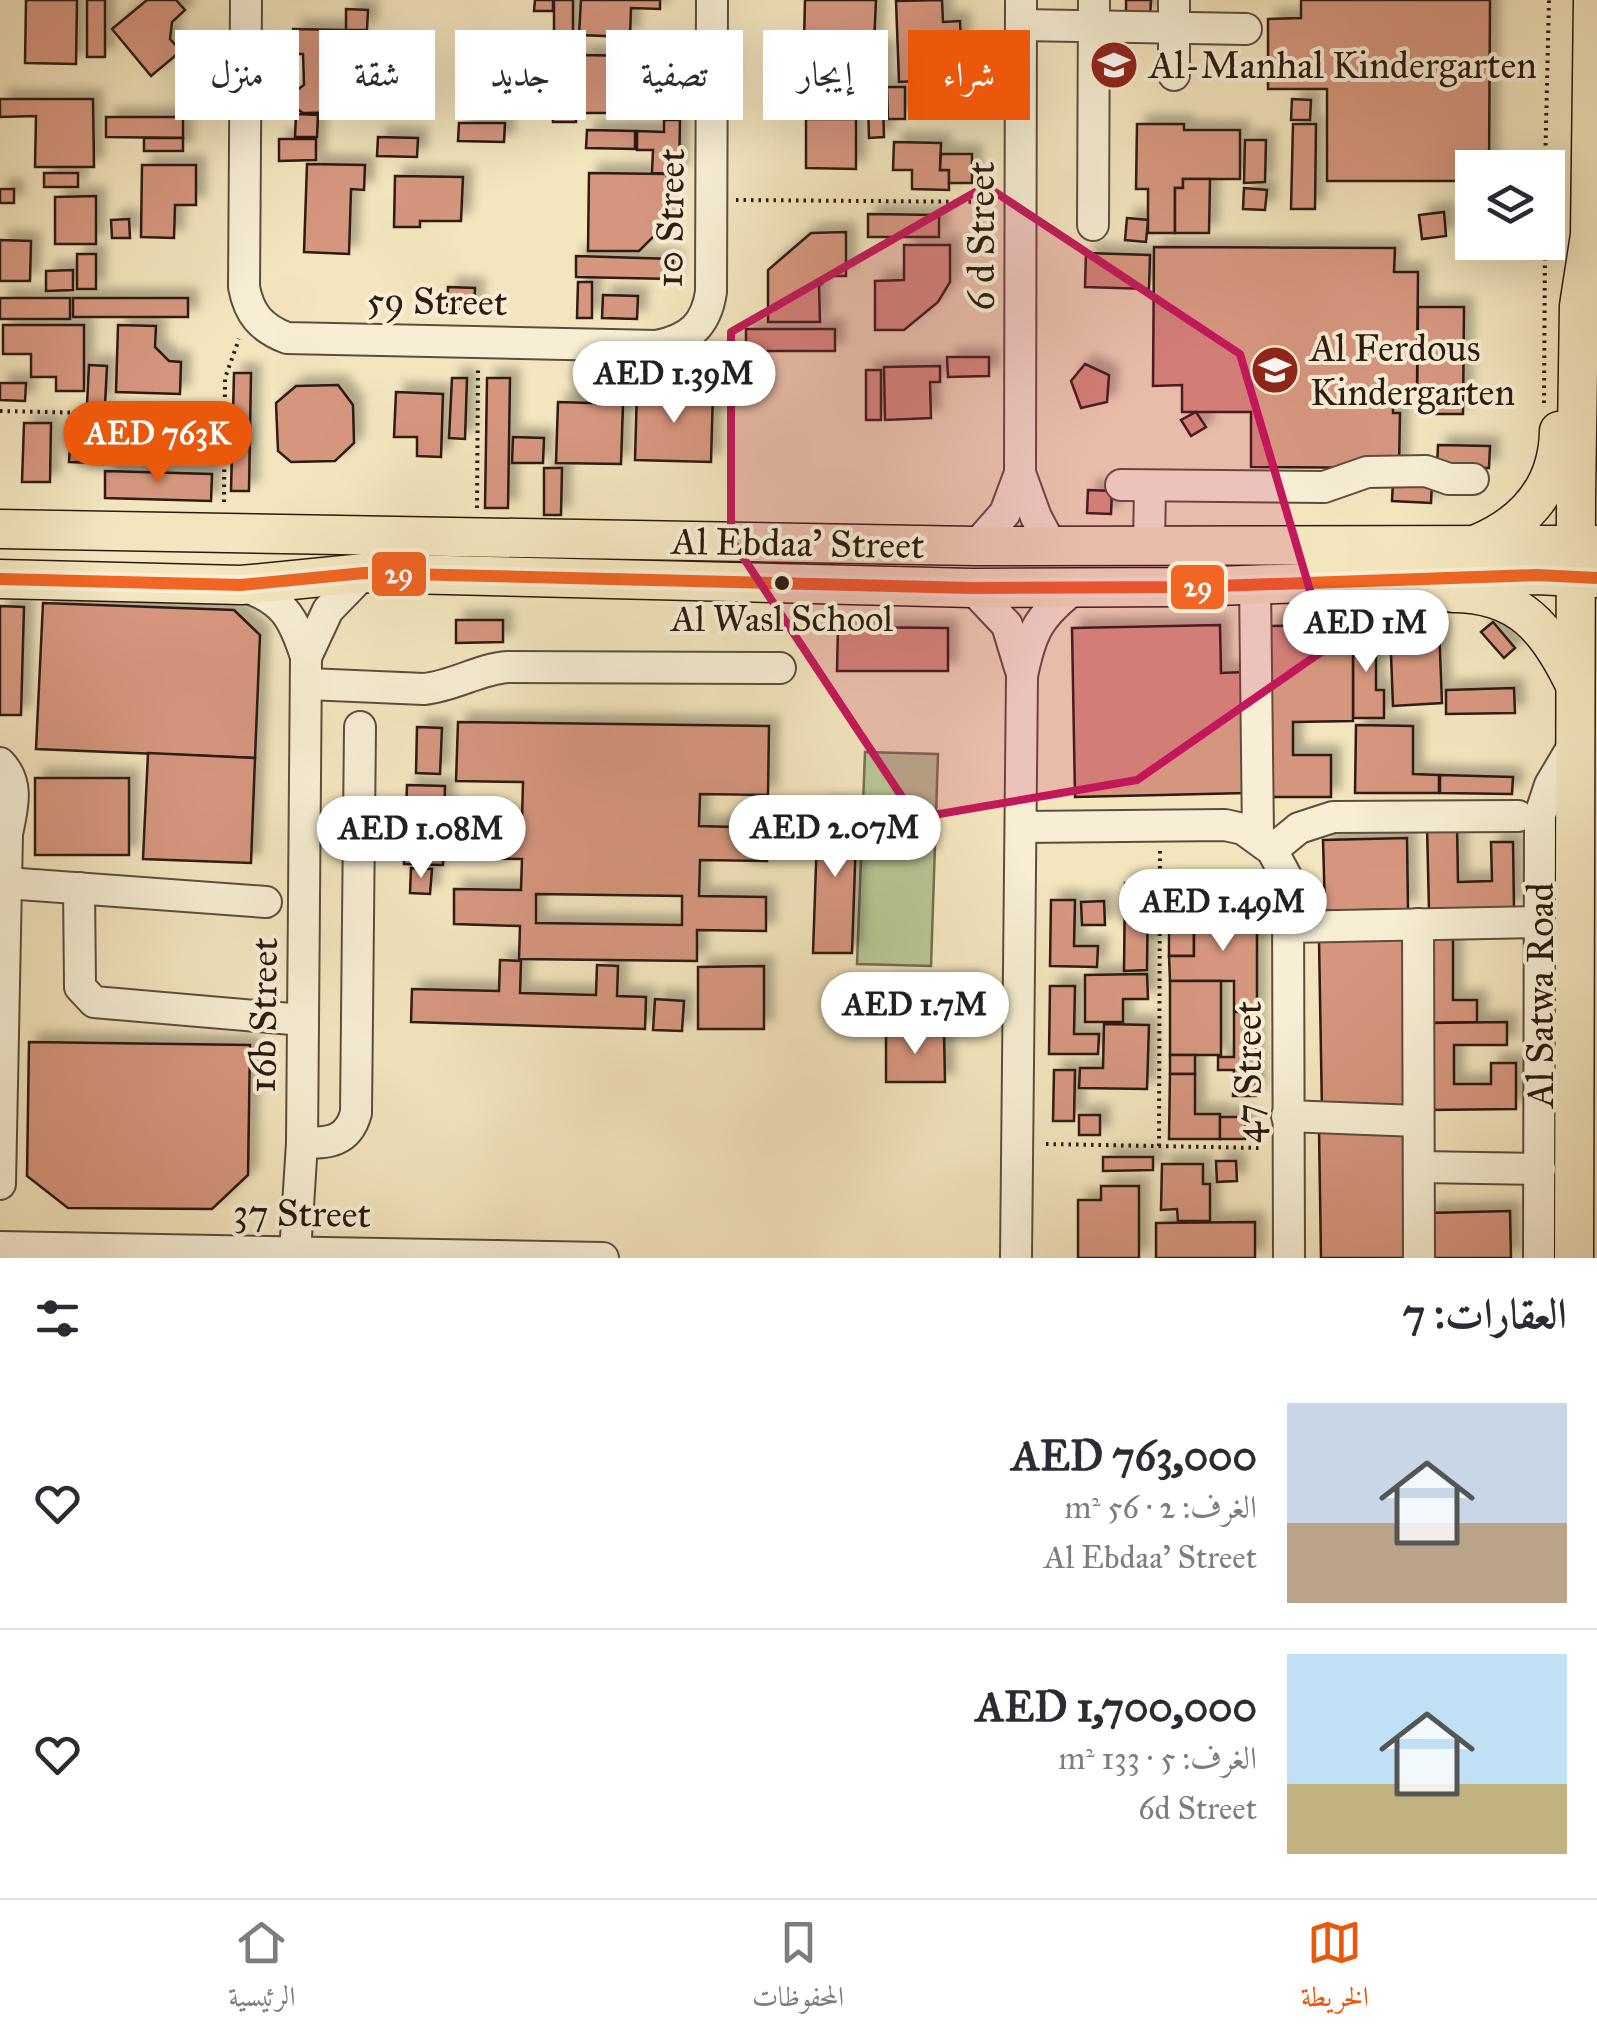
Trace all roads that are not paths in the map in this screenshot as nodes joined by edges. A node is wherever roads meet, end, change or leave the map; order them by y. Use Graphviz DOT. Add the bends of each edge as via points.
graph roads {
  1 [pos="246,0"];
  2 [pos="712,0"];
  3 [pos="1593,0"];
  4 [pos="1021,13"];
  5 [pos="1094,13"];
  6 [pos="1174,14"];
  7 [pos="1246,29"];
  8 [pos="1174,74"];
  9 [pos="1093,225"];
  10 [pos="1590,234"];
  11 [pos="1597,311"];
  12 [pos="657,346"];
  13 [pos="1020,473"];
  14 [pos="1473,478"];
  15 [pos="0,528"];
  16 [pos="1051,545"];
  17 [pos="1475,545"];
  18 [pos="976,546"];
  19 [pos="1149,546"];
  20 [pos="1589,562"];
  21 [pos="364,573"];
  22 [pos="0,579"];
  23 [pos="1353,580"];
  24 [pos="753,582"];
  25 [pos="241,584"];
  26 [pos="1255,584"];
  27 [pos="972,588"];
  28 [pos="1075,588"];
  29 [pos="780,668"];
  30 [pos="307,671"];
  31 [pos="1022,676"];
  32 [pos="1577,690"];
  33 [pos="360,727"];
  34 [pos="1576,742"];
  35 [pos="0,763"];
  36 [pos="1518,816"];
  37 [pos="4,821"];
  38 [pos="1021,827"];
  39 [pos="1265,843"];
  40 [pos="6,883"];
  41 [pos="79,888"];
  42 [pos="266,902"];
  43 [pos="1540,922"];
  44 [pos="1418,924"];
  45 [pos="1289,927"];
  46 [pos="2,990"];
  47 [pos="303,1020"];
  48 [pos="1287,1116"];
  49 [pos="1418,1121"];
  50 [pos="302,1143"];
  51 [pos="1419,1167"];
  52 [pos="1540,1168"];
  53 [pos="0,1184"];
  54 [pos="0,1248"];
  55 [pos="295,1252"];
  56 [pos="603,1258"];
  57 [pos="1016,1258"];
  58 [pos="1289,1258"];
  59 [pos="1418,1258"];
  60 [pos="1540,1258"];
  61 [pos="1574,1258"];
  1 -- 12 [label="street, 59 Street" via="244,287 256,320 270,332 286,338"];
  2 -- 12 [label="street, 10 Street" via="708,312 696,330"];
  3 -- 10 [label="main road, Al Satwa Road"];
  4 -- 5 [label="street"];
  4 -- 13 [label="street, 6 d Street"];
  5 -- 6 [label="street"];
  5 -- 9 [label="street"];
  6 -- 7 [label="street"];
  6 -- 8 [label="street"];
  10 -- 11 [label="main road"];
  10 -- 17 [label="main road" via="1561,302 1552,476 1520,520"];
  10 -- 20 [label="main road, Al Satwa Road" via="1579,306"];
  13 -- 16 [label="street, 6 d Street"];
  13 -- 18 [label="street, 6 d Street" via="1005,513"];
  14 -- 19 [label="street" via="1426,471 1361,474 1324,487 1135,486"];
  15 -- 18 [label="main road, Al Ebdaa' Street"];
  16 -- 18 [label="main road, Al Ebdaa' Street"];
  16 -- 19 [label="main road, Al Ebdaa' Street"];
  16 -- 24 [label="main road" via="1015,568 857,568"];
  17 -- 19 [label="main road, Al Ebdaa' Street"];
  17 -- 20 [label="main road, Al Ebdaa' Street"];
  20 -- 23 [label="main road, Al Ebdaa' Street" via="1537,574"];
  20 -- 32 [label="main road, Al Satwa Road"];
  21 -- 24 [label="main road, Al Ebdaa' Street"];
  21 -- 25 [label="main road, Al Ebdaa' Street"];
  21 -- 30 [label="street, 16b Street" via="328,610"];
  22 -- 25 [label="main road, Al Ebdaa' Street"];
  23 -- 26 [label="main road, Al Ebdaa' Street"];
  23 -- 32 [label="main road" via="1384,594 1470,593 1516,608 1552,640"];
  24 -- 27 [label="main road, Al Ebdaa' Street"];
  25 -- 30 [label="street, 16b Street" via="284,608"];
  26 -- 28 [label="main road, Al Ebdaa' Street"];
  26 -- 39 [label="street, 47 Street"];
  27 -- 28 [label="main road, Al Ebdaa' Street"];
  27 -- 31 [label="street" via="1007,625"];
  28 -- 31 [label="street" via="1035,628"];
  29 -- 30 [label="street" via="508,667 424,690"];
  30 -- 47 [label="street, 16b Street"];
  31 -- 38 [label="street"];
  32 -- 34 [label="main road, Al Satwa Road"];
  33 -- 50 [label="street" via="356,1112 343,1138"];
  34 -- 43 [label="street, Al Satwa Road" via="1540,815"];
  34 -- 61 [label="main road, Al Satwa Road"];
  35 -- 37 [label="street" via="14,793"];
  36 -- 39 [label="street" via="1333,817"];
  37 -- 40 [label="street"];
  38 -- 39 [label="street" via="1225,825"];
  38 -- 57 [label="street"];
  39 -- 45 [label="street, 47 Street" via="1286,878"];
  40 -- 41 [label="street"];
  40 -- 46 [label="street"];
  41 -- 42 [label="street"];
  41 -- 47 [label="street" via="79,980 94,1002"];
  43 -- 44 [label="street"];
  43 -- 52 [label="street, Al Satwa Road"];
  44 -- 45 [label="street"];
  44 -- 49 [label="street"];
  45 -- 48 [label="street, 47 Street"];
  46 -- 53 [label="street"];
  47 -- 50 [label="street, 16b Street"];
  48 -- 49 [label="street"];
  48 -- 58 [label="street, 47 Street"];
  49 -- 51 [label="street"];
  50 -- 55 [label="street, 16b Street"];
  51 -- 52 [label="street"];
  51 -- 59 [label="street"];
  52 -- 60 [label="street, Al Satwa Road"];
  54 -- 55 [label="street, 37 Street"];
  55 -- 56 [label="street, 37 Street"];
}
